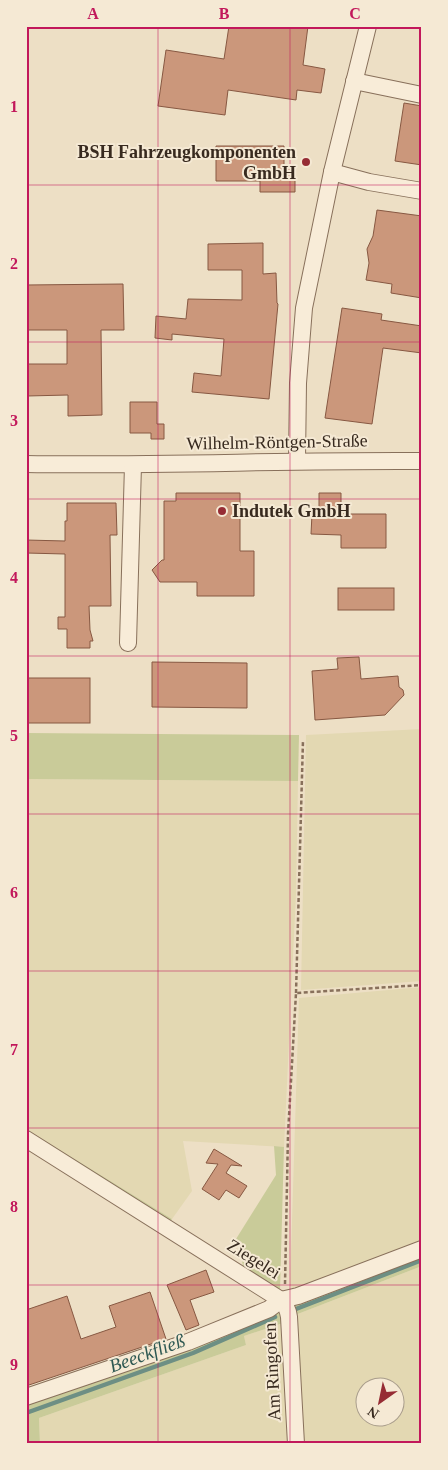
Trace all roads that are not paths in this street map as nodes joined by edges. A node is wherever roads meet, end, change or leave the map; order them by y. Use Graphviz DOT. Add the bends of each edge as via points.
graph roads {
  1 [pos="368,26"];
  2 [pos="354,81"];
  3 [pos="422,94"];
  4 [pos="332,172"];
  5 [pos="422,191"];
  6 [pos="298,460"];
  7 [pos="422,461"];
  8 [pos="26,464"];
  9 [pos="133,465"];
  10 [pos="128,643"];
  11 [pos="26,1139"];
  12 [pos="422,1249"];
  13 [pos="281,1300"];
  14 [pos="26,1397"];
  15 [pos="296,1444"];
  1 -- 2 [label="street"];
  2 -- 3 [label="street"];
  2 -- 4 [label="street"];
  4 -- 5 [label="street"];
  4 -- 6 [label="street" via="304,308 298,383"];
  6 -- 7 [label="street, Wilhelm-Röntgen-Straße"];
  6 -- 9 [label="street, Wilhelm-Röntgen-Straße"];
  8 -- 9 [label="street, Wilhelm-Röntgen-Straße"];
  9 -- 10 [label="street"];
  11 -- 13 [label="street, Ziegelei"];
  12 -- 13 [label="street"];
  13 -- 14 [label="street, Ziegelei" via="269,1309 211,1334"];
  13 -- 15 [label="street, Am Ringofen" via="288,1309"];
}
